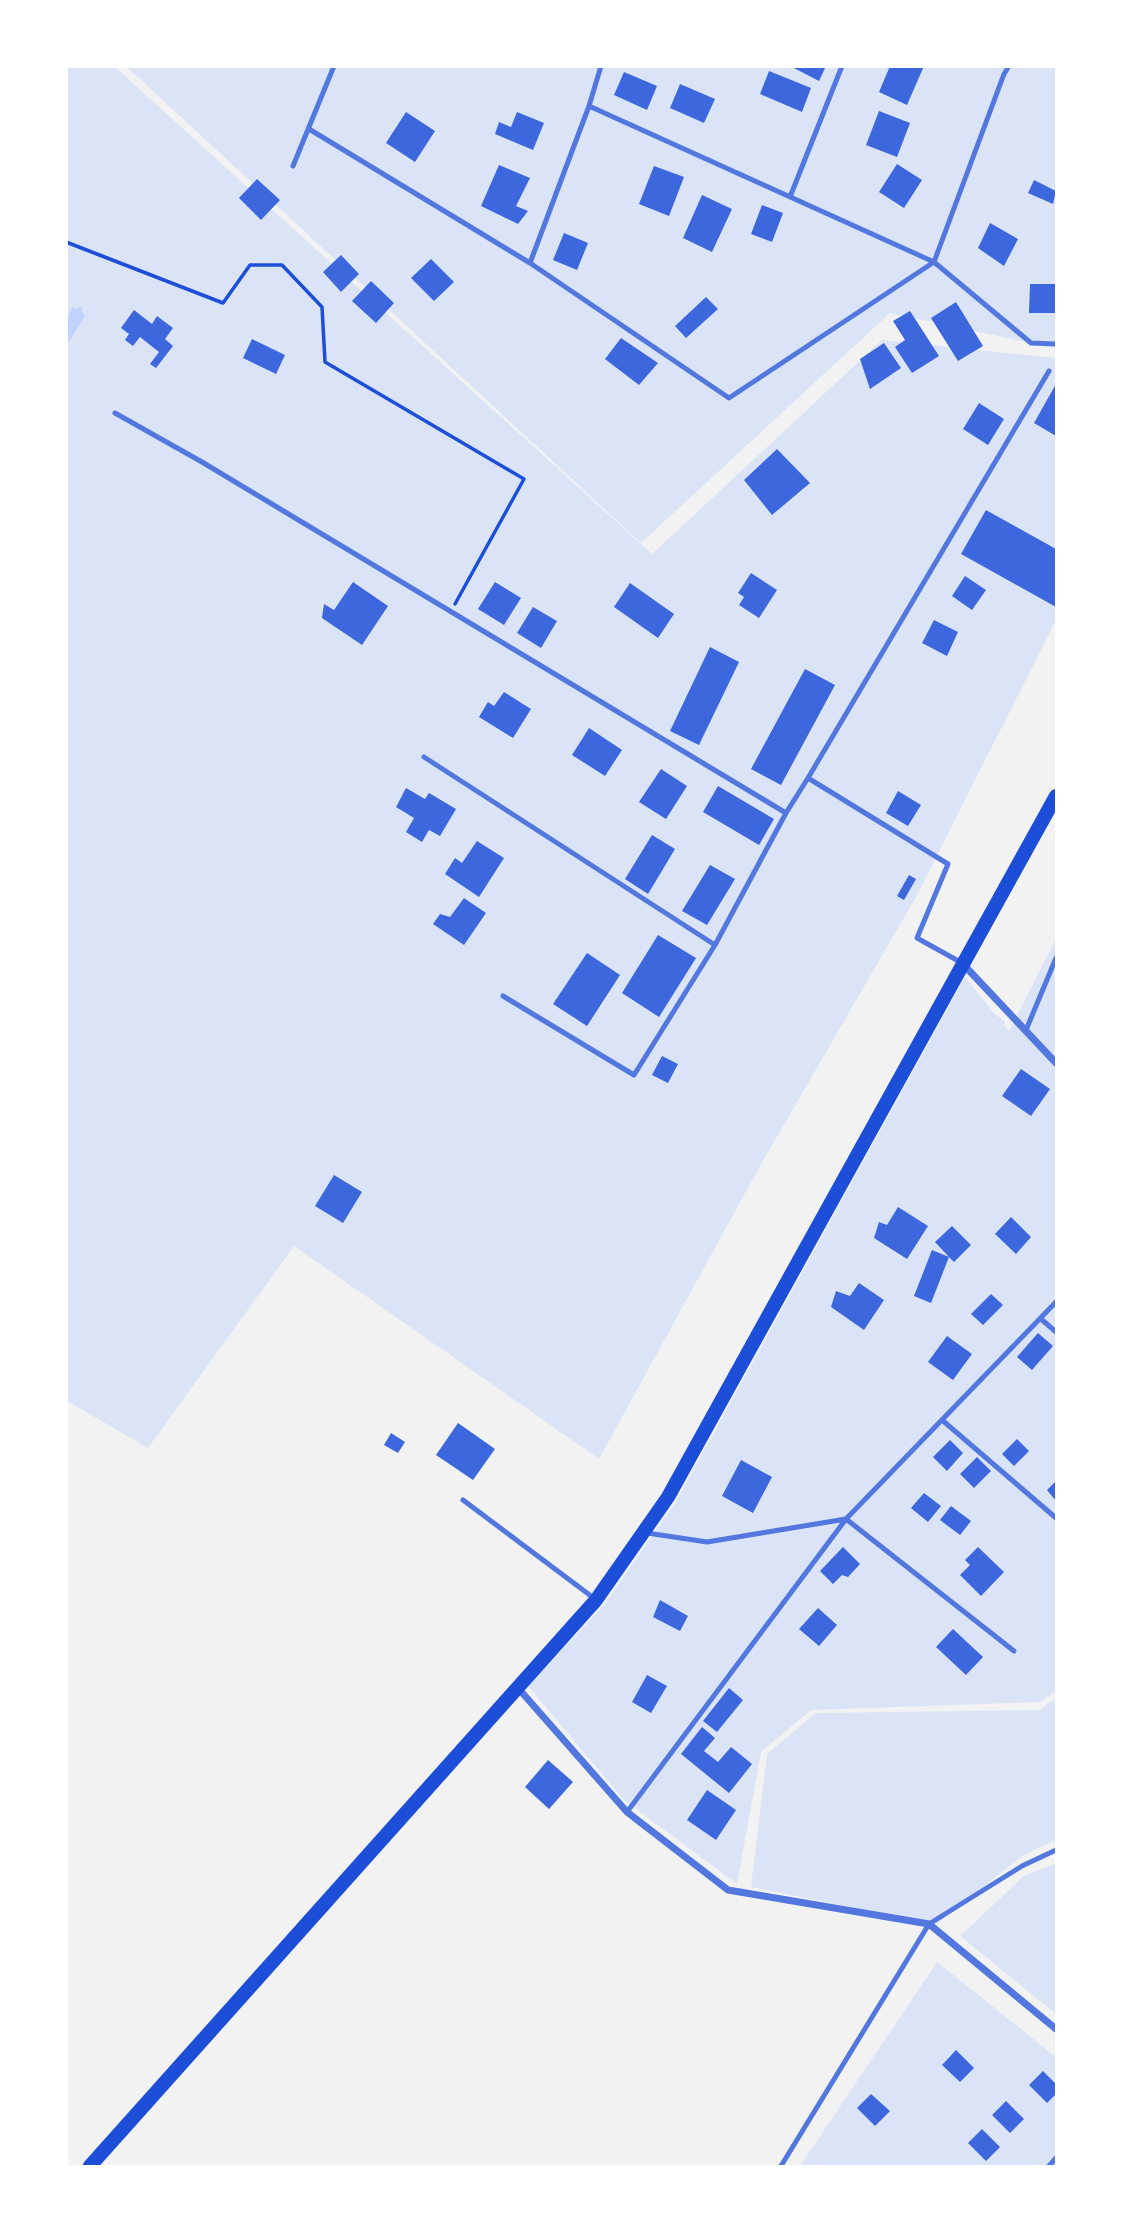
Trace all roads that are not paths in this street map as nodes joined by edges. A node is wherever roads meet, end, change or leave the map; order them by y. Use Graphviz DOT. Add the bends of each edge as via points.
graph roads {
  1 [pos="334,66"];
  2 [pos="601,66"];
  3 [pos="842,66"];
  4 [pos="1009,66"];
  5 [pos="589,106"];
  6 [pos="309,129"];
  7 [pos="293,166"];
  8 [pos="790,197"];
  9 [pos="934,262"];
  10 [pos="530,263"];
  11 [pos="1056,344"];
  12 [pos="1049,370"];
  13 [pos="115,413"];
  14 [pos="424,757"];
  15 [pos="808,778"];
  16 [pos="1056,796"];
  17 [pos="786,813"];
  18 [pos="715,945"];
  19 [pos="1056,958"];
  20 [pos="962,963"];
  21 [pos="503,996"];
  22 [pos="1026,1030"];
  23 [pos="1056,1063"];
  24 [pos="1056,1302"];
  25 [pos="1041,1319"];
  26 [pos="1056,1332"];
  27 [pos="942,1420"];
  28 [pos="463,1500"];
  29 [pos="1056,1518"];
  30 [pos="846,1519"];
  31 [pos="644,1533"];
  32 [pos="596,1600"];
  33 [pos="1014,1651"];
  34 [pos="518,1688"];
  35 [pos="627,1812"];
  36 [pos="1056,1850"];
  37 [pos="929,1924"];
  38 [pos="1056,2029"];
  39 [pos="1056,2158"];
  40 [pos="90,2166"];
  41 [pos="781,2166"];
  42 [pos="1049,2166"];
  1 -- 6 [label="lane"];
  2 -- 5 [label="lane"];
  3 -- 8 [label="lane"];
  4 -- 9 [label="lane"];
  5 -- 8 [label="lane"];
  5 -- 10 [label="lane"];
  6 -- 7 [label="lane"];
  6 -- 10 [label="lane"];
  8 -- 9 [label="lane"];
  9 -- 10 [label="lane" via="729,398"];
  9 -- 11 [label="lane" via="1031,343"];
  12 -- 15 [label="lane"];
  13 -- 17 [label="lane"];
  14 -- 18 [label="lane"];
  15 -- 17 [label="lane"];
  15 -- 20 [label="lane" via="948,864 917,938"];
  16 -- 20 [label="main road"];
  17 -- 18 [label="lane"];
  18 -- 21 [label="lane" via="634,1075"];
  19 -- 22 [label="lane"];
  20 -- 22 [label="street"];
  20 -- 31 [label="main road"];
  22 -- 23 [label="street"];
  24 -- 25 [label="lane"];
  25 -- 26 [label="lane"];
  25 -- 27 [label="lane"];
  27 -- 29 [label="lane"];
  27 -- 30 [label="lane"];
  28 -- 32 [label="lane"];
  30 -- 31 [label="lane" via="707,1542"];
  30 -- 33 [label="lane"];
  30 -- 35 [label="lane"];
  31 -- 32 [label="main road"];
  32 -- 34 [label="main road"];
  34 -- 35 [label="street"];
  34 -- 40 [label="main road"];
  35 -- 37 [label="street" via="728,1891"];
  36 -- 37 [label="lane"];
  37 -- 38 [label="street"];
  37 -- 41 [label="lane"];
  39 -- 42 [label="lane"];
}
